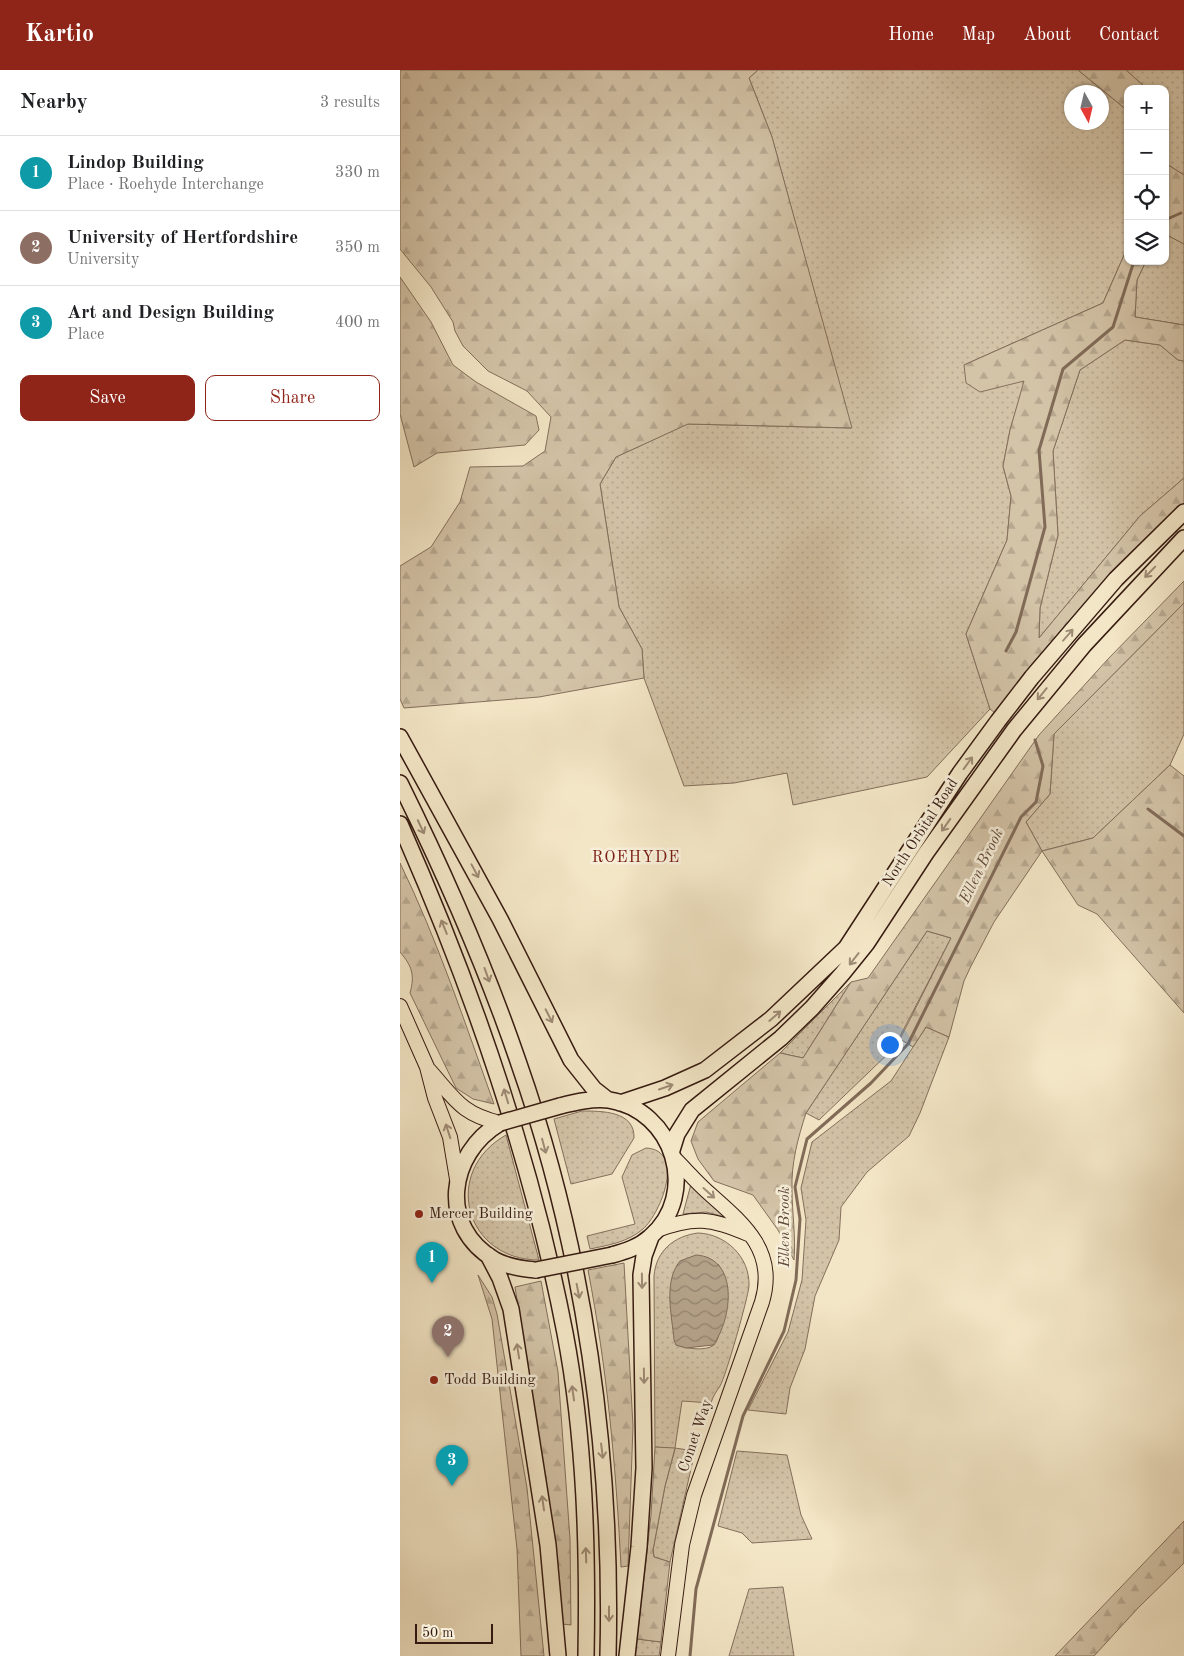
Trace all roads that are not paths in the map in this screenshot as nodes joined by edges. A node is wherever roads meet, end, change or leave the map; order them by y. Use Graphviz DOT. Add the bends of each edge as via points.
graph roads {
  1 [pos="1184,512"];
  2 [pos="1184,538"];
  3 [pos="400,737"];
  4 [pos="400,783"];
  5 [pos="400,824"];
  6 [pos="400,1006"];
  7 [pos="427,1068"];
  8 [pos="614,1102"];
  9 [pos="500,1123"];
  10 [pos="673,1154"];
  11 [pos="457,1178"];
  12 [pos="654,1233"];
  13 [pos="750,1235"];
  14 [pos="488,1255"];
  15 [pos="558,1656"];
  16 [pos="586,1656"];
  17 [pos="608,1656"];
  18 [pos="627,1656"];
  19 [pos="668,1656"];
  8 -- 1 [label="highway, North Orbital Road, one-way" via="665,1088 705,1070 771,1019 846,948 960,773 1010,706 1116,580"];
  2 -- 10 [label="highway, North Orbital Road, one-way" via="1084,644 1014,730 926,853 867,944 812,1008 781,1038 692,1110 677,1134"];
  3 -- 8 [label="highway, one-way" via="500,919 571,1060 594,1089"];
  4 -- 17 [label="highway, one-way" via="484,967 523,1075 565,1226 590,1355 603,1465 608,1559"];
  16 -- 5 [label="highway, one-way" via="587,1596 578,1428 565,1335 543,1227 502,1084 471,996"];
  6 -- 7 [label="main road"];
  7 -- 9 [label="main road" via="464,1109 479,1118"];
  11 -- 7 [label="main road, one-way" via="450,1137"];
  8 -- 9 [label="highway, North Orbital Road, bridge" via="577,1102"];
  8 -- 10 [label="highway" via="651,1120 660,1129"];
  9 -- 11 [label="highway, North Orbital Road" via="471,1146"];
  10 -- 12 [label="highway" via="676,1189 672,1206"];
  10 -- 13 [label="main road, Comet Way, one-way" via="710,1194 732,1212"];
  11 -- 14 [label="highway" via="456,1193 462,1221 477,1246"];
  12 -- 13 [label="main road" via="678,1222 700,1220 722,1223"];
  12 -- 14 [label="highway, bridge" via="636,1247 612,1255 536,1270 504,1264"];
  12 -- 18 [label="highway, one-way" via="644,1256 641,1275 644,1468"];
  13 -- 19 [label="main road, Comet Way" via="765,1263 766,1290 694,1494 682,1545"];
  15 -- 14 [label="highway, one-way" via="548,1545 511,1309"];
}
